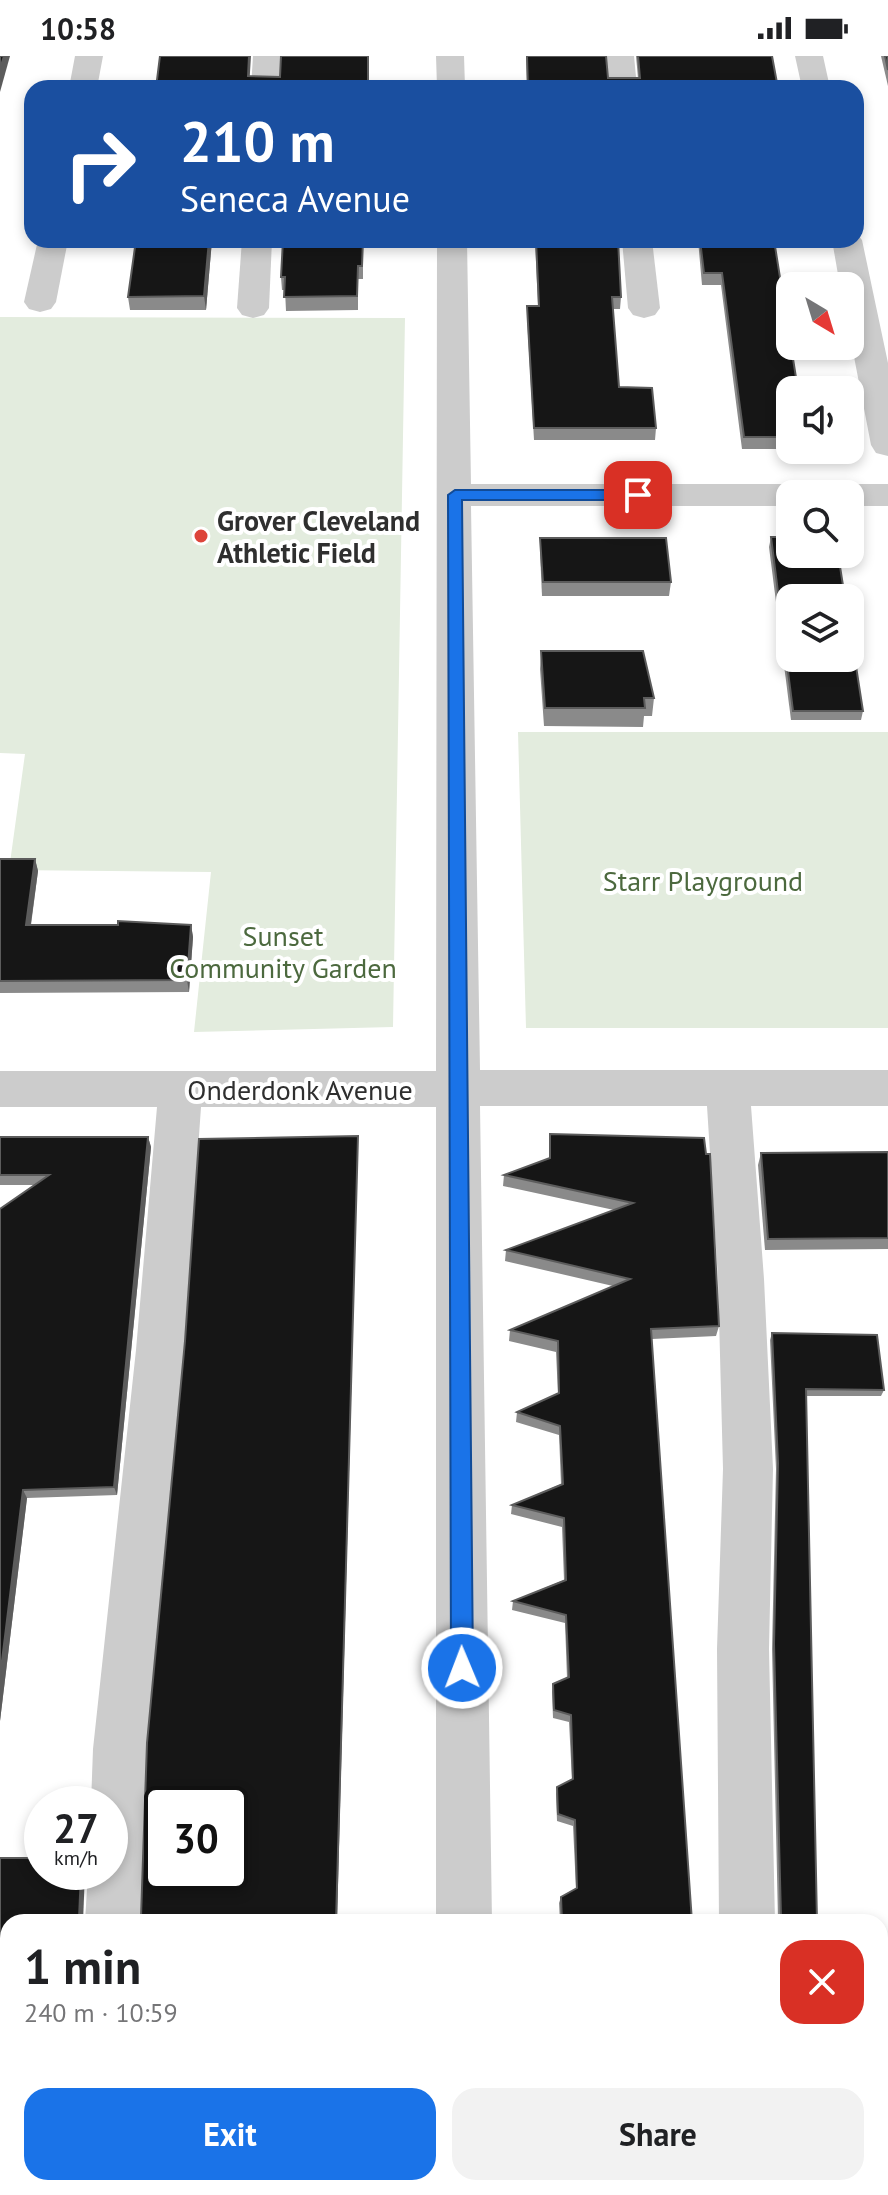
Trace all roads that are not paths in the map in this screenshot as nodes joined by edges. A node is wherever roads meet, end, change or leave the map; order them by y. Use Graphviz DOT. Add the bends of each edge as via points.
graph roads {
  1 [pos="89,56"];
  2 [pos="267,56"];
  3 [pos="450,56"];
  4 [pos="620,56"];
  5 [pos="809,56"];
  6 [pos="84,80"];
  7 [pos="266,80"];
  8 [pos="451,80"];
  9 [pos="622,80"];
  10 [pos="814,80"];
  11 [pos="51,248"];
  12 [pos="257,248"];
  13 [pos="452,248"];
  14 [pos="638,248"];
  15 [pos="849,248"];
  16 [pos="40,302"];
  17 [pos="253,308"];
  18 [pos="644,308"];
  19 [pos="888,445"];
  20 [pos="455,495"];
  21 [pos="776,495"];
  22 [pos="864,495"];
  23 [pos="888,495"];
  24 [pos="728,1088"];
  25 [pos="888,1088"];
  26 [pos="0,1089"];
  27 [pos="180,1089"];
  28 [pos="458,1089"];
  29 [pos="113,1914"];
  30 [pos="464,1914"];
  31 [pos="747,1914"];
  1 -- 6 [label="street"];
  2 -- 7 [label="street"];
  3 -- 8 [label="street"];
  4 -- 9 [label="street"];
  5 -- 10 [label="street"];
  11 -- 16 [label="street"];
  12 -- 17 [label="street"];
  13 -- 20 [label="street"];
  14 -- 18 [label="street"];
  15 -- 19 [label="street"];
  20 -- 21 [label="street"];
  20 -- 28 [label="street"];
  22 -- 23 [label="street"];
  24 -- 25 [label="street, Onderdonk Avenue"];
  24 -- 28 [label="street, Onderdonk Avenue"];
  24 -- 31 [label="street" via="748,1469 743,1649"];
  26 -- 27 [label="street, Onderdonk Avenue"];
  27 -- 28 [label="street, Onderdonk Avenue"];
  27 -- 29 [label="street" via="120,1749"];
  28 -- 30 [label="street"];
}
